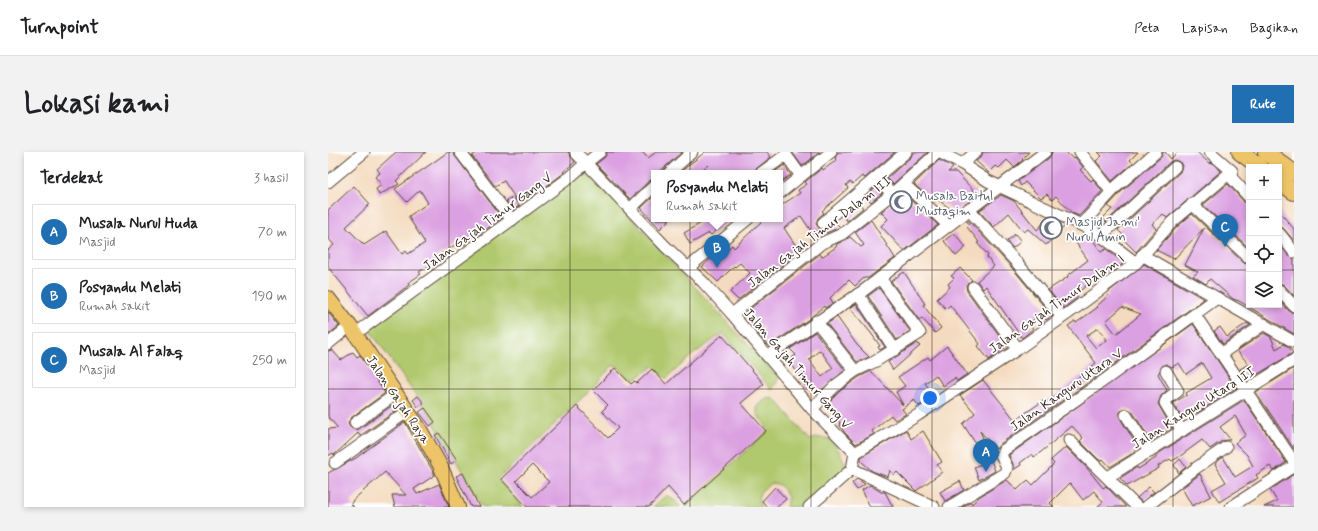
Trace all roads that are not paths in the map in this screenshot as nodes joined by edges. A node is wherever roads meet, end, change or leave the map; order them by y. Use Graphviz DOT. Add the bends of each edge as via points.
graph roads {
  1 [pos="364,152"];
  2 [pos="575,152"];
  3 [pos="600,152"];
  4 [pos="692,152"];
  5 [pos="831,152"];
  6 [pos="906,152"];
  7 [pos="939,152"];
  8 [pos="976,152"];
  9 [pos="1045,152"];
  10 [pos="1080,152"];
  11 [pos="1156,152"];
  12 [pos="1210,152"];
  13 [pos="1240,152"];
  14 [pos="1266,152"];
  15 [pos="466,154"];
  16 [pos="586,163"];
  17 [pos="962,164"];
  18 [pos="1256,164"];
  19 [pos="1174,167"];
  20 [pos="672,170"];
  21 [pos="765,170"];
  22 [pos="1294,173"];
  23 [pos="1229,175"];
  24 [pos="801,176"];
  25 [pos="877,177"];
  26 [pos="328,182"];
  27 [pos="1282,183"];
  28 [pos="904,184"];
  29 [pos="1000,185"];
  30 [pos="651,189"];
  31 [pos="783,191"];
  32 [pos="1112,192"];
  33 [pos="1294,192"];
  34 [pos="892,194"];
  35 [pos="1246,194"];
  36 [pos="1192,204"];
  37 [pos="630,209"];
  38 [pos="968,210"];
  39 [pos="512,220"];
  40 [pos="744,222"];
  41 [pos="823,224"];
  42 [pos="948,225"];
  43 [pos="1081,225"];
  44 [pos="1101,236"];
  45 [pos="1281,236"];
  46 [pos="1294,252"];
  47 [pos="1246,255"];
  48 [pos="1139,259"];
  49 [pos="689,267"];
  50 [pos="880,278"];
  51 [pos="973,287"];
  52 [pos="1282,293"];
  53 [pos="858,294"];
  54 [pos="328,298"];
  55 [pos="1217,298"];
  56 [pos="1294,306"];
  57 [pos="732,314"];
  58 [pos="1195,315"];
  59 [pos="1062,317"];
  60 [pos="816,321"];
  61 [pos="1264,324"];
  62 [pos="352,330"];
  63 [pos="1294,342"];
  64 [pos="328,344"];
  65 [pos="1018,349"];
  66 [pos="896,350"];
  67 [pos="1221,354"];
  68 [pos="767,356"];
  69 [pos="1294,361"];
  70 [pos="855,371"];
  71 [pos="1166,371"];
  72 [pos="1246,390"];
  73 [pos="396,394"];
  74 [pos="812,409"];
  75 [pos="408,411"];
  76 [pos="1126,415"];
  77 [pos="355,423"];
  78 [pos="1182,431"];
  79 [pos="1069,440"];
  80 [pos="1226,447"];
  81 [pos="1150,452"];
  82 [pos="855,453"];
  83 [pos="1294,462"];
  84 [pos="335,463"];
  85 [pos="1294,466"];
  86 [pos="852,470"];
  87 [pos="1108,477"];
  88 [pos="458,507"];
  89 [pos="809,507"];
  90 [pos="934,507"];
  91 [pos="949,507"];
  92 [pos="1137,507"];
  93 [pos="1146,507"];
  94 [pos="1231,507"];
  1 -- 26 [label="street"];
  2 -- 16 [label="street"];
  3 -- 16 [label="street"];
  4 -- 20 [label="street"];
  5 -- 24 [label="street"];
  6 -- 25 [label="street"];
  7 -- 17 [label="street"];
  7 -- 28 [label="street, Jalan Gajah Timur Dalam III"];
  8 -- 17 [label="street"];
  9 -- 29 [label="street"];
  10 -- 32 [label="street"];
  11 -- 32 [label="street"];
  12 -- 23 [label="street" via="1232,171"];
  13 -- 18 [label="highway"];
  14 -- 22 [label="highway"];
  15 -- 39 [label="street"];
  16 -- 37 [label="street, Jalan Gajah Timur Gang V"];
  16 -- 39 [label="street, Jalan Gajah Timur Gang V"];
  17 -- 29 [label="street" via="988,181"];
  19 -- 44 [label="street"];
  21 -- 24 [label="street" via="786,155"];
  23 -- 35 [label="street"];
  23 -- 36 [label="street, Jalan Gajah Timur Dalam I"];
  24 -- 31 [label="street"];
  25 -- 34 [label="street"];
  25 -- 41 [label="street"];
  27 -- 33 [label="highway"];
  28 -- 34 [label="street, Jalan Gajah Timur Dalam III"];
  28 -- 42 [label="street"];
  29 -- 38 [label="street"];
  29 -- 43 [label="street"];
  30 -- 37 [label="street"];
  32 -- 43 [label="street"];
  34 -- 57 [label="street, Jalan Gajah Timur Dalam III" via="836,238 822,243"];
  36 -- 47 [label="street"];
  36 -- 48 [label="street, Jalan Gajah Timur Dalam I"];
  37 -- 49 [label="street, Jalan Gajah Timur Gang V" via="664,246"];
  38 -- 42 [label="street"];
  38 -- 59 [label="street"];
  39 -- 62 [label="street, Jalan Gajah Timur Gang V"];
  40 -- 49 [label="street"];
  42 -- 50 [label="street"];
  43 -- 44 [label="street"];
  44 -- 48 [label="street"];
  45 -- 46 [label="street"];
  48 -- 55 [label="street"];
  48 -- 59 [label="street, Jalan Gajah Timur Dalam I"];
  49 -- 57 [label="street, Jalan Gajah Timur Gang V"];
  50 -- 53 [label="street"];
  50 -- 66 [label="street" via="920,332 920,335"];
  51 -- 65 [label="street"];
  52 -- 56 [label="street"];
  53 -- 60 [label="street"];
  53 -- 66 [label="street"];
  54 -- 62 [label="main road, Jalan Gajah Raya"];
  55 -- 58 [label="street, Jalan Kanguru Utara V"];
  55 -- 61 [label="street"];
  57 -- 68 [label="street, Jalan Gajah Timur Gang V"];
  58 -- 67 [label="street"];
  58 -- 91 [label="street, Jalan Kanguru Utara V" via="1004,450 1002,455 1007,467 1005,472"];
  59 -- 65 [label="street, Jalan Gajah Timur Dalam I"];
  60 -- 68 [label="street"];
  60 -- 70 [label="street"];
  61 -- 63 [label="street"];
  61 -- 67 [label="street"];
  62 -- 64 [label="street, Jalan Gajah Timur Gang V"];
  62 -- 73 [label="main road, Jalan Gajah Raya"];
  65 -- 82 [label="street, Jalan Gajah Timur Dalam I"];
  66 -- 70 [label="street"];
  67 -- 72 [label="street"];
  68 -- 74 [label="street, Jalan Gajah Timur Gang V"];
  69 -- 72 [label="street, Jalan Kanguru Utara III"];
  70 -- 74 [label="street" via="835,386"];
  71 -- 78 [label="street" via="1178,391 1165,403"];
  72 -- 78 [label="street, Jalan Kanguru Utara III"];
  72 -- 83 [label="street"];
  73 -- 75 [label="main road, Jalan Gajah Raya"];
  73 -- 77 [label="street"];
  74 -- 82 [label="street, Jalan Gajah Timur Gang V"];
  75 -- 84 [label="street"];
  75 -- 88 [label="main road, Jalan Gajah Raya" via="437,458"];
  76 -- 81 [label="street"];
  78 -- 81 [label="street, Jalan Kanguru Utara III"];
  79 -- 87 [label="street"];
  80 -- 93 [label="street"];
  81 -- 87 [label="street, Jalan Kanguru Utara III"];
  82 -- 86 [label="street"];
  85 -- 94 [label="street"];
  86 -- 89 [label="street"];
  86 -- 90 [label="street"];
  87 -- 92 [label="street"];
}
